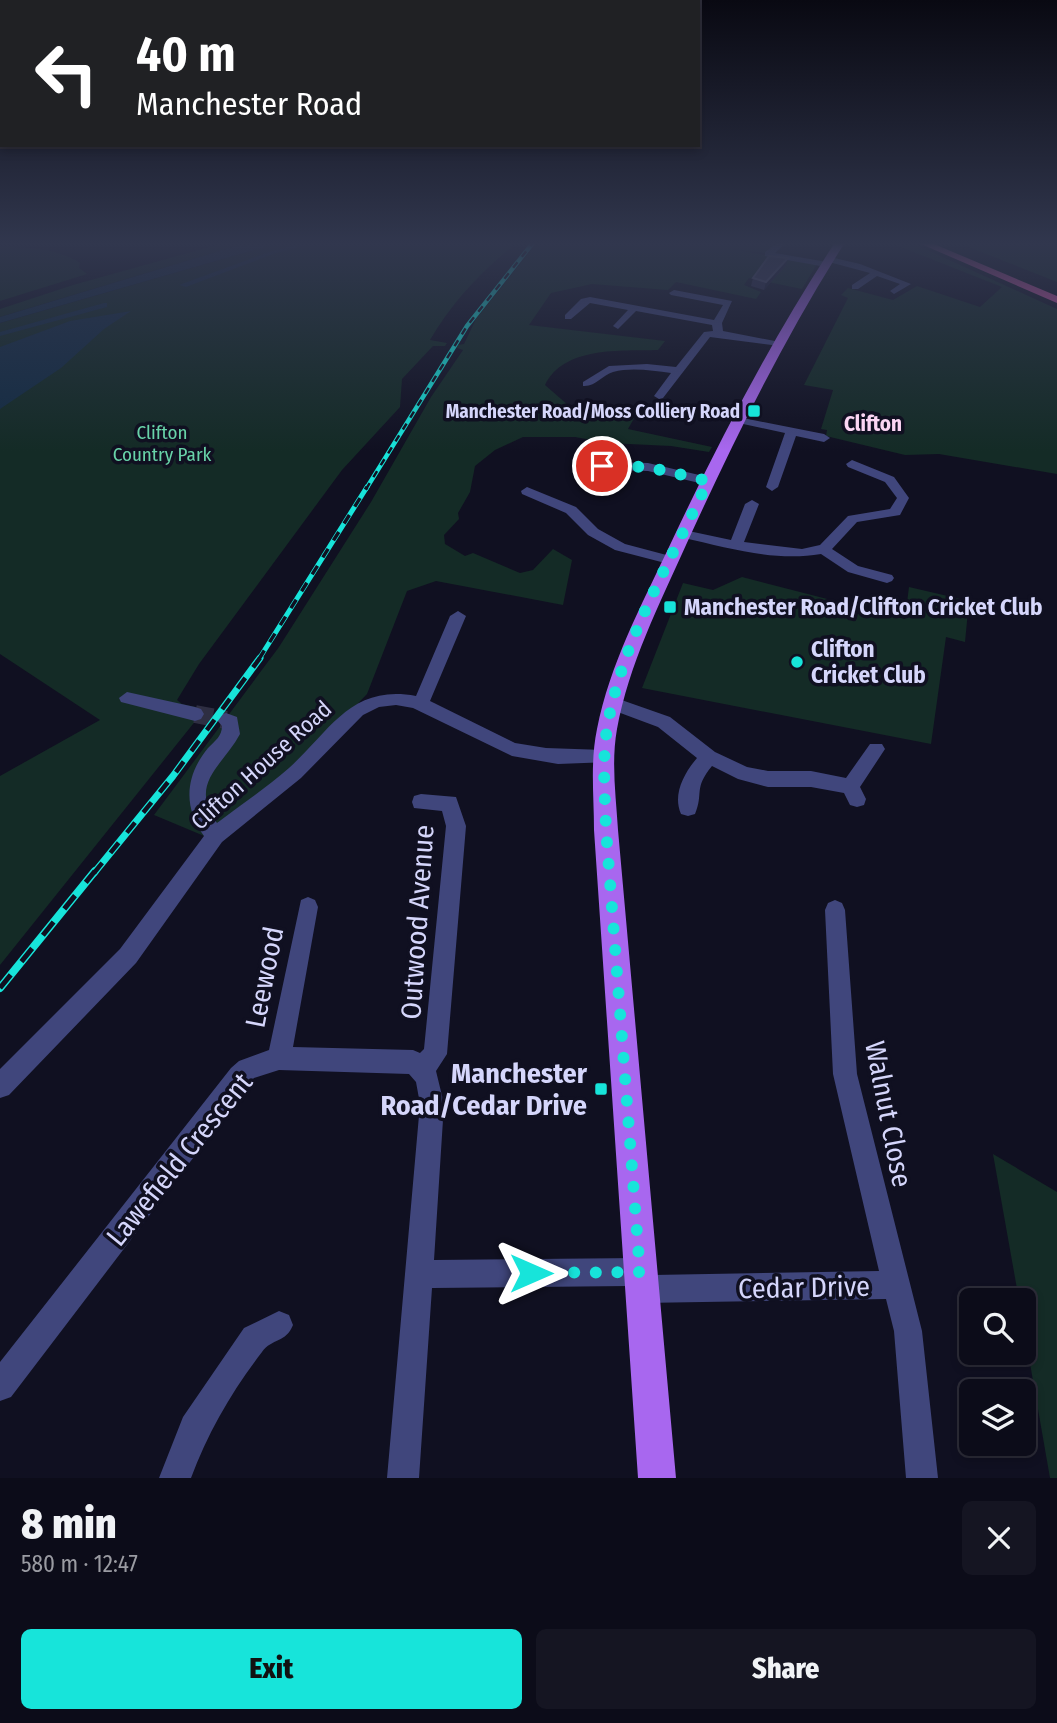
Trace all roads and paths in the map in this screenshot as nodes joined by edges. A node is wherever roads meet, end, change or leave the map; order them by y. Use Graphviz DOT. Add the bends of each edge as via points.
graph roads {
  1 [pos="573,313"];
  2 [pos="630,313"];
  3 [pos="655,313"];
  4 [pos="725,313"];
  5 [pos="798,313"];
  6 [pos="568,317"];
  7 [pos="618,327"];
  8 [pos="718,328"];
  9 [pos="780,343"];
  10 [pos="680,371"];
  11 [pos="587,384"];
  12 [pos="659,396"];
  13 [pos="738,420"];
  14 [pos="792,431"];
  15 [pos="824,438"];
  16 [pos="583,461"];
  17 [pos="861,463"];
  18 [pos="708,481"];
  19 [pos="772,487"];
  20 [pos="527,491"];
  21 [pos="753,510"];
  22 [pos="888,515"];
  23 [pos="901,527"];
  24 [pos="684,534"];
  25 [pos="736,545"];
  26 [pos="824,549"];
  27 [pos="669,560"];
  28 [pos="887,578"];
  29 [pos="458,616"];
  30 [pos="127,698"];
  31 [pos="613,703"];
  32 [pos="421,704"];
  33 [pos="195,714"];
  34 [pos="226,720"];
  35 [pos="876,749"];
  36 [pos="604,757"];
  37 [pos="709,757"];
  38 [pos="421,802"];
  39 [pos="688,808"];
  40 [pos="215,836"];
  41 [pos="310,902"];
  42 [pos="835,910"];
  43 [pos="279,1058"];
  44 [pos="422,1068"];
  45 [pos="0,1086"];
  46 [pos="418,1274"];
  47 [pos="641,1280"];
  48 [pos="897,1285"];
  49 [pos="279,1325"];
  50 [pos="0,1386"];
  51 [pos="175,1478"];
  52 [pos="403,1478"];
  53 [pos="657,1478"];
  54 [pos="922,1478"];
  1 -- 6 [label="street"];
  2 -- 7 [label="street"];
  3 -- 8 [label="street"];
  4 -- 8 [label="street"];
  5 -- 9 [label="main road"];
  8 -- 9 [label="street"];
  8 -- 10 [label="street" via="707,334"];
  9 -- 13 [label="main road"];
  10 -- 11 [label="street" via="609,369"];
  10 -- 12 [label="street"];
  13 -- 14 [label="street"];
  13 -- 18 [label="main road"];
  14 -- 15 [label="street"];
  14 -- 19 [label="street"];
  16 -- 18 [label="street" via="648,467"];
  17 -- 22 [label="street" via="901,490 900,507"];
  18 -- 24 [label="main road"];
  20 -- 27 [label="street" via="571,510 593,533 620,547"];
  21 -- 25 [label="street"];
  22 -- 23 [label="street"];
  22 -- 26 [label="street" via="853,519"];
  24 -- 25 [label="street"];
  24 -- 27 [label="main road"];
  25 -- 26 [label="street" via="788,553"];
  26 -- 28 [label="street" via="860,580"];
  27 -- 31 [label="main road" via="630,648"];
  29 -- 32 [label="street"];
  30 -- 33 [label="street"];
  31 -- 36 [label="main road"];
  31 -- 37 [label="street" via="663,722"];
  32 -- 36 [label="street, Clifton House Road" via="515,750"];
  32 -- 40 [label="street, Clifton House Road" via="391,699 362,707 295,773"];
  34 -- 40 [label="street" via="231,722 231,734 205,766 195,797 202,819"];
  35 -- 37 [label="street" via="853,793 811,779 755,778"];
  36 -- 47 [label="main road"];
  37 -- 39 [label="street" via="691,778"];
  38 -- 44 [label="street, Outwood Avenue" via="449,803 456,825 435,1054"];
  40 -- 45 [label="street, Clifton House Road" via="128,956"];
  41 -- 43 [label="street, Leewood"];
  42 -- 48 [label="street, Walnut Close" via="845,1074"];
  43 -- 44 [label="street, Lawefield Crescent" via="402,1060"];
  43 -- 50 [label="street, Lawefield Crescent" via="239,1076"];
  44 -- 46 [label="street" via="432,1104"];
  46 -- 47 [label="street"];
  46 -- 52 [label="street"];
  47 -- 48 [label="street, Cedar Drive"];
  47 -- 53 [label="main road"];
  48 -- 54 [label="street, Cedar Drive" via="908,1331"];
  49 -- 51 [label="street" via="254,1338 217,1391 194,1429"];
}
